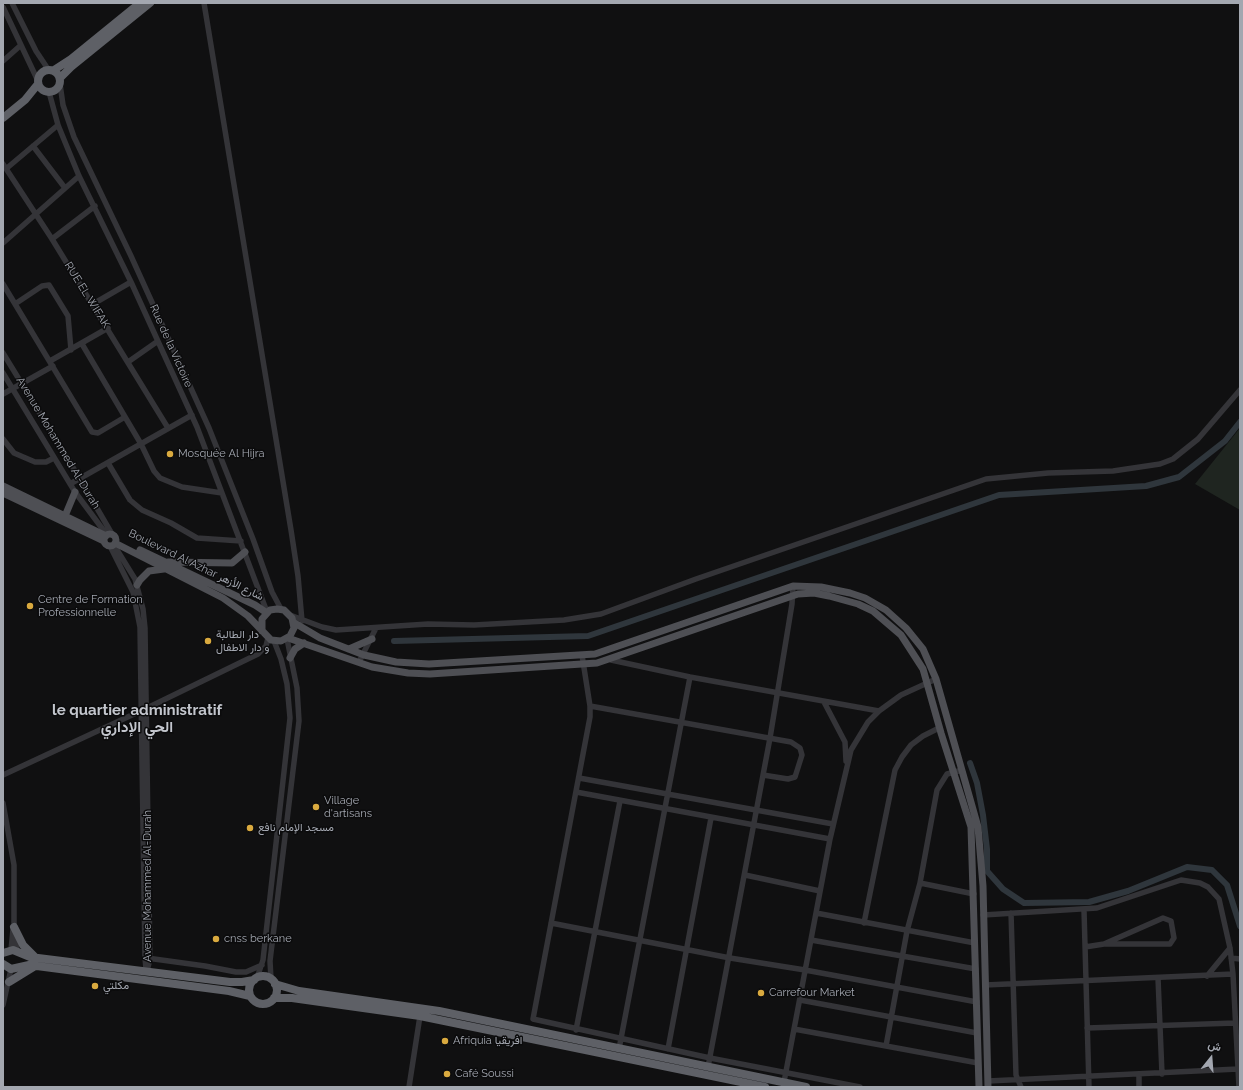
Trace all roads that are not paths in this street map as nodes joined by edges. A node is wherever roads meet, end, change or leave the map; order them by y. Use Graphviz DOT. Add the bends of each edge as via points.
graph roads {
  1 [pos="12,3"];
  2 [pos="140,3"];
  3 [pos="150,3"];
  4 [pos="204,3"];
  5 [pos="4,12"];
  6 [pos="21,45"];
  7 [pos="88,50"];
  8 [pos="3,61"];
  9 [pos="51,70"];
  10 [pos="60,81"];
  11 [pos="38,82"];
  12 [pos="47,92"];
  13 [pos="20,105"];
  14 [pos="3,118"];
  15 [pos="58,125"];
  16 [pos="33,146"];
  17 [pos="5,166"];
  18 [pos="79,176"];
  19 [pos="65,188"];
  20 [pos="94,206"];
  21 [pos="35,212"];
  22 [pos="52,239"];
  23 [pos="3,243"];
  24 [pos="132,282"];
  25 [pos="3,284"];
  26 [pos="15,304"];
  27 [pos="93,304"];
  28 [pos="108,328"];
  29 [pos="158,341"];
  30 [pos="82,344"];
  31 [pos="72,350"];
  32 [pos="3,353"];
  33 [pos="128,362"];
  34 [pos="52,364"];
  35 [pos="3,373"];
  36 [pos="22,383"];
  37 [pos="12,388"];
  38 [pos="1240,390"];
  39 [pos="3,394"];
  40 [pos="192,415"];
  41 [pos="125,417"];
  42 [pos="168,428"];
  43 [pos="3,439"];
  44 [pos="141,444"];
  45 [pos="54,458"];
  46 [pos="108,463"];
  47 [pos="80,479"];
  48 [pos="70,484"];
  49 [pos="3,486"];
  50 [pos="75,492"];
  51 [pos="3,493"];
  52 [pos="222,493"];
  53 [pos="65,516"];
  54 [pos="111,540"];
  55 [pos="241,541"];
  56 [pos="245,552"];
  57 [pos="165,566"];
  58 [pos="137,585"];
  59 [pos="793,586"];
  60 [pos="793,595"];
  61 [pos="281,609"];
  62 [pos="267,612"];
  63 [pos="292,618"];
  64 [pos="302,620"];
  65 [pos="376,628"];
  66 [pos="262,631"];
  67 [pos="287,638"];
  68 [pos="372,639"];
  69 [pos="271,640"];
  70 [pos="304,642"];
  71 [pos="348,649"];
  72 [pos="364,655"];
  73 [pos="582,655"];
  74 [pos="290,658"];
  75 [pos="611,660"];
  76 [pos="359,662"];
  77 [pos="584,665"];
  78 [pos="690,677"];
  79 [pos="936,679"];
  80 [pos="928,683"];
  81 [pos="778,693"];
  82 [pos="824,702"];
  83 [pos="590,706"];
  84 [pos="145,710"];
  85 [pos="879,711"];
  86 [pos="682,723"];
  87 [pos="939,728"];
  88 [pos="770,738"];
  89 [pos="846,765"];
  90 [pos="962,770"];
  91 [pos="953,771"];
  92 [pos="3,775"];
  93 [pos="763,775"];
  94 [pos="579,778"];
  95 [pos="576,792"];
  96 [pos="668,794"];
  97 [pos="620,801"];
  98 [pos="3,803"];
  99 [pos="665,809"];
  100 [pos="757,809"];
  101 [pos="710,818"];
  102 [pos="833,824"];
  103 [pos="754,825"];
  104 [pos="830,839"];
  105 [pos="745,875"];
  106 [pos="920,883"];
  107 [pos="820,891"];
  108 [pos="974,894"];
  109 [pos="1084,910"];
  110 [pos="816,913"];
  111 [pos="1011,913"];
  112 [pos="983,915"];
  113 [pos="551,923"];
  114 [pos="864,923"];
  115 [pos="14,927"];
  116 [pos="595,931"];
  117 [pos="908,931"];
  118 [pos="640,940"];
  119 [pos="811,940"];
  120 [pos="975,943"];
  121 [pos="1104,944"];
  122 [pos="1085,947"];
  123 [pos="1230,948"];
  124 [pos="686,950"];
  125 [pos="903,956"];
  126 [pos="9,958"];
  127 [pos="147,958"];
  128 [pos="730,958"];
  129 [pos="1231,958"];
  130 [pos="1240,959"];
  131 [pos="35,962"];
  132 [pos="262,965"];
  133 [pos="976,969"];
  134 [pos="805,970"];
  135 [pos="147,971"];
  136 [pos="1233,974"];
  137 [pos="1206,976"];
  138 [pos="1158,978"];
  139 [pos="256,979"];
  140 [pos="1086,980"];
  141 [pos="9,982"];
  142 [pos="273,982"];
  143 [pos="1013,983"];
  144 [pos="985,985"];
  145 [pos="897,987"];
  146 [pos="250,996"];
  147 [pos="274,998"];
  148 [pos="800,1000"];
  149 [pos="976,1002"];
  150 [pos="3,1006"];
  151 [pos="420,1016"];
  152 [pos="891,1017"];
  153 [pos="1235,1023"];
  154 [pos="1160,1027"];
  155 [pos="1087,1028"];
  156 [pos="794,1029"];
  157 [pos="576,1030"];
  158 [pos="977,1033"];
  159 [pos="621,1039"];
  160 [pos="886,1046"];
  161 [pos="619,1049"];
  162 [pos="668,1049"];
  163 [pos="710,1058"];
  164 [pos="978,1063"];
  165 [pos="708,1067"];
  166 [pos="1238,1069"];
  167 [pos="786,1073"];
  168 [pos="1162,1074"];
  169 [pos="1139,1075"];
  170 [pos="1088,1077"];
  171 [pos="1016,1080"];
  172 [pos="784,1082"];
  173 [pos="988,1084"];
  174 [pos="409,1087"];
  175 [pos="765,1087"];
  176 [pos="806,1087"];
  177 [pos="860,1087"];
  178 [pos="979,1087"];
  179 [pos="1021,1087"];
  180 [pos="1089,1087"];
  181 [pos="1139,1087"];
  182 [pos="1239,1087"];
  1 -- 9 [label="street" via="36,51"];
  2 -- 7 [label="highway"];
  3 -- 7 [label="highway"];
  4 -- 64 [label="street" via="293,538"];
  5 -- 6 [label="street"];
  6 -- 8 [label="street"];
  6 -- 11 [label="street"];
  7 -- 9 [label="highway"];
  7 -- 10 [label="highway"];
  9 -- 10 [label="highway"];
  9 -- 11 [label="highway" via="42,72"];
  10 -- 12 [label="highway" via="56,90"];
  10 -- 61 [label="street, Rue de la Victoire" via="63,105 74,137 131,256 208,428"];
  11 -- 12 [label="highway" via="41,89"];
  11 -- 13 [label="highway"];
  12 -- 13 [label="highway"];
  12 -- 15 [label="street, Rue de la Victoire"];
  13 -- 14 [label="highway"];
  15 -- 16 [label="street"];
  15 -- 18 [label="street, Rue de la Victoire"];
  16 -- 17 [label="street"];
  16 -- 19 [label="street"];
  17 -- 21 [label="street, RUE EL WIFAK"];
  18 -- 19 [label="street"];
  18 -- 20 [label="street, Rue de la Victoire"];
  19 -- 21 [label="street"];
  20 -- 22 [label="street"];
  20 -- 24 [label="street, Rue de la Victoire"];
  21 -- 22 [label="street, RUE EL WIFAK"];
  21 -- 23 [label="street"];
  22 -- 27 [label="street, RUE EL WIFAK"];
  24 -- 27 [label="street"];
  24 -- 29 [label="street, Rue de la Victoire"];
  25 -- 26 [label="street"];
  26 -- 31 [label="street" via="42,286 49,285 68,316"];
  26 -- 34 [label="street"];
  27 -- 28 [label="street, RUE EL WIFAK"];
  28 -- 30 [label="street"];
  28 -- 33 [label="street, RUE EL WIFAK"];
  29 -- 33 [label="street"];
  29 -- 40 [label="street, Rue de la Victoire"];
  30 -- 31 [label="street"];
  30 -- 41 [label="street"];
  31 -- 34 [label="street"];
  32 -- 36 [label="street, Avenue Mohammed Al-Durah"];
  33 -- 42 [label="street, RUE EL WIFAK"];
  34 -- 36 [label="street"];
  34 -- 41 [label="street" via="92,432 98,433"];
  35 -- 37 [label="street, Avenue Mohammed Al-Durah"];
  36 -- 37 [label="street"];
  36 -- 47 [label="street, Avenue Mohammed Al-Durah"];
  37 -- 39 [label="street"];
  37 -- 45 [label="street, Avenue Mohammed Al-Durah"];
  38 -- 65 [label="street" via="1198,439 1173,459 1160,464 1114,471 986,479 616,609 585,617"];
  40 -- 42 [label="street"];
  40 -- 52 [label="street, Rue de la Victoire"];
  41 -- 44 [label="street"];
  42 -- 44 [label="street"];
  43 -- 45 [label="street" via="14,453 35,462 46,462"];
  44 -- 46 [label="street"];
  44 -- 52 [label="street" via="160,478 182,487"];
  45 -- 48 [label="street, Avenue Mohammed Al-Durah"];
  46 -- 47 [label="street"];
  46 -- 55 [label="street" via="130,500 142,510 197,538"];
  47 -- 48 [label="street"];
  47 -- 54 [label="street, Avenue Mohammed Al-Durah"];
  48 -- 50 [label="street, Avenue Mohammed Al-Durah"];
  49 -- 53 [label="main road, Boulevard Al Azhar شارع الأزهر"];
  50 -- 53 [label="main road"];
  50 -- 54 [label="street, Avenue Mohammed Al-Durah"];
  51 -- 54 [label="main road, Boulevard Al Azhar شارع الأزهر"];
  52 -- 55 [label="street, Rue de la Victoire"];
  53 -- 54 [label="main road, Boulevard Al Azhar شارع الأزهر"];
  54 -- 57 [label="main road, Boulevard Al Azhar شارع الأزهر"];
  54 -- 58 [label="street, Avenue Mohammed Al-Durah"];
  54 -- 84 [label="street, Avenue Mohammed Al-Durah" via="138,609"];
  55 -- 56 [label="street, Rue de la Victoire"];
  56 -- 57 [label="main road" via="232,563"];
  56 -- 62 [label="street, Rue de la Victoire"];
  57 -- 58 [label="main road" via="148,572"];
  57 -- 62 [label="main road, Boulevard Al Azhar شارع الأزهر"];
  57 -- 66 [label="main road, Boulevard Al Azhar شارع الأزهر" via="227,601 248,616"];
  58 -- 84 [label="street, Avenue Mohammed Al-Durah" via="146,628"];
  59 -- 60 [label="street"];
  59 -- 73 [label="main road" via="602,652"];
  59 -- 79 [label="main road" via="821,587 850,593 886,610 906,628 923,649"];
  60 -- 75 [label="main road"];
  60 -- 80 [label="main road" via="822,594 853,602 873,611 906,641 923,669"];
  60 -- 81 [label="street"];
  61 -- 62 [label="main road"];
  61 -- 63 [label="main road"];
  62 -- 66 [label="main road" via="261,623"];
  63 -- 64 [label="street"];
  63 -- 67 [label="main road" via="293,630"];
  63 -- 71 [label="main road" via="320,638"];
  64 -- 65 [label="street" via="336,630"];
  65 -- 68 [label="street"];
  66 -- 69 [label="main road"];
  67 -- 69 [label="main road" via="280,641"];
  67 -- 70 [label="main road"];
  67 -- 74 [label="street"];
  68 -- 71 [label="main road"];
  68 -- 72 [label="street"];
  69 -- 84 [label="street" via="258,654"];
  69 -- 132 [label="street" via="281,659 288,684 290,718"];
  70 -- 74 [label="main road" via="295,649"];
  70 -- 76 [label="main road"];
  71 -- 72 [label="main road"];
  72 -- 73 [label="main road" via="419,664"];
  72 -- 76 [label="street"];
  73 -- 77 [label="street"];
  74 -- 142 [label="street" via="299,699 299,732 270,961"];
  75 -- 77 [label="main road"];
  75 -- 78 [label="street"];
  76 -- 77 [label="main road" via="392,671 419,674"];
  77 -- 83 [label="street"];
  78 -- 81 [label="street"];
  78 -- 86 [label="street"];
  79 -- 80 [label="street"];
  79 -- 90 [label="main road"];
  80 -- 85 [label="street" via="901,695"];
  80 -- 87 [label="main road"];
  81 -- 82 [label="street"];
  81 -- 88 [label="street"];
  82 -- 85 [label="street"];
  82 -- 89 [label="street" via="845,742"];
  83 -- 86 [label="street"];
  83 -- 94 [label="street"];
  84 -- 92 [label="street"];
  84 -- 127 [label="street, Avenue Mohammed Al-Durah"];
  85 -- 89 [label="street" via="859,736"];
  86 -- 88 [label="street"];
  86 -- 96 [label="street"];
  87 -- 91 [label="main road"];
  87 -- 114 [label="street" via="911,745 895,770"];
  88 -- 93 [label="street"];
  88 -- 93 [label="street" via="796,744 802,755 795,778"];
  89 -- 102 [label="street"];
  90 -- 91 [label="street"];
  90 -- 112 [label="main road" via="978,827"];
  91 -- 106 [label="street" via="944,778 937,790"];
  91 -- 108 [label="main road" via="970,828"];
  93 -- 100 [label="street"];
  94 -- 95 [label="street"];
  94 -- 96 [label="street"];
  95 -- 97 [label="street"];
  95 -- 113 [label="street"];
  96 -- 99 [label="street"];
  96 -- 100 [label="street"];
  97 -- 99 [label="street"];
  97 -- 116 [label="street"];
  98 -- 115 [label="street" via="14,865"];
  99 -- 101 [label="street"];
  99 -- 118 [label="street"];
  100 -- 102 [label="street"];
  100 -- 103 [label="street"];
  101 -- 103 [label="street"];
  101 -- 124 [label="street"];
  102 -- 104 [label="street"];
  103 -- 104 [label="street"];
  103 -- 105 [label="street"];
  104 -- 107 [label="street"];
  105 -- 107 [label="street"];
  105 -- 128 [label="street"];
  106 -- 108 [label="street"];
  106 -- 117 [label="street"];
  107 -- 110 [label="street"];
  108 -- 120 [label="main road"];
  109 -- 111 [label="street"];
  109 -- 122 [label="street"];
  109 -- 123 [label="street" via="1108,906 1174,881 1200,883 1208,887 1219,900"];
  110 -- 114 [label="street"];
  110 -- 119 [label="street"];
  111 -- 112 [label="street"];
  111 -- 143 [label="street"];
  112 -- 144 [label="main road"];
  113 -- 116 [label="street"];
  113 -- 157 [label="street" via="533,1019"];
  114 -- 117 [label="street"];
  115 -- 126 [label="street"];
  115 -- 131 [label="highway"];
  116 -- 118 [label="street"];
  116 -- 157 [label="street"];
  117 -- 120 [label="street"];
  117 -- 125 [label="street"];
  118 -- 124 [label="street"];
  118 -- 159 [label="street"];
  119 -- 125 [label="street"];
  119 -- 134 [label="street"];
  120 -- 133 [label="main road"];
  121 -- 121 [label="street" via="1170,944 1174,938 1171,921 1163,918"];
  121 -- 122 [label="street"];
  122 -- 140 [label="street"];
  123 -- 129 [label="street"];
  123 -- 137 [label="street"];
  124 -- 128 [label="street"];
  124 -- 162 [label="street"];
  125 -- 133 [label="street"];
  125 -- 145 [label="street"];
  126 -- 131 [label="highway"];
  126 -- 131 [label="highway"];
  126 -- 141 [label="street"];
  127 -- 132 [label="street" via="236,972 246,972"];
  127 -- 135 [label="street, Avenue Mohammed Al-Durah"];
  128 -- 134 [label="street"];
  128 -- 163 [label="street"];
  129 -- 130 [label="street"];
  129 -- 136 [label="street"];
  131 -- 135 [label="highway"];
  131 -- 141 [label="highway"];
  131 -- 146 [label="highway"];
  132 -- 139 [label="street"];
  133 -- 149 [label="main road"];
  134 -- 145 [label="street"];
  134 -- 148 [label="street"];
  135 -- 139 [label="highway" via="236,982"];
  136 -- 137 [label="street"];
  136 -- 153 [label="street"];
  137 -- 138 [label="street"];
  138 -- 140 [label="street"];
  138 -- 154 [label="street"];
  139 -- 142 [label="highway" via="264,977"];
  139 -- 146 [label="highway" via="249,989"];
  140 -- 143 [label="street"];
  140 -- 155 [label="street"];
  141 -- 150 [label="street"];
  142 -- 147 [label="highway" via="277,991"];
  142 -- 161 [label="highway" via="299,991 439,1011"];
  143 -- 144 [label="street"];
  143 -- 171 [label="street"];
  144 -- 173 [label="main road"];
  145 -- 149 [label="street"];
  145 -- 152 [label="street"];
  146 -- 147 [label="highway" via="262,1004"];
  147 -- 151 [label="highway" via="292,998"];
  148 -- 152 [label="street"];
  148 -- 156 [label="street"];
  149 -- 158 [label="main road"];
  151 -- 174 [label="street"];
  151 -- 175 [label="highway"];
  152 -- 158 [label="street"];
  152 -- 160 [label="street"];
  153 -- 154 [label="street"];
  153 -- 166 [label="street"];
  154 -- 155 [label="street"];
  154 -- 168 [label="street"];
  155 -- 170 [label="street"];
  156 -- 160 [label="street"];
  156 -- 167 [label="street"];
  157 -- 159 [label="street"];
  158 -- 164 [label="main road"];
  159 -- 161 [label="street"];
  159 -- 162 [label="street"];
  160 -- 164 [label="street"];
  161 -- 165 [label="highway"];
  162 -- 163 [label="street"];
  163 -- 165 [label="street"];
  163 -- 167 [label="street"];
  164 -- 178 [label="main road"];
  165 -- 172 [label="highway"];
  166 -- 168 [label="street"];
  166 -- 182 [label="street"];
  167 -- 172 [label="street"];
  167 -- 177 [label="street"];
  168 -- 169 [label="street"];
  169 -- 170 [label="street"];
  169 -- 181 [label="street"];
  170 -- 171 [label="street"];
  170 -- 180 [label="street"];
  171 -- 173 [label="street"];
  171 -- 179 [label="street"];
  172 -- 176 [label="highway"];
}
